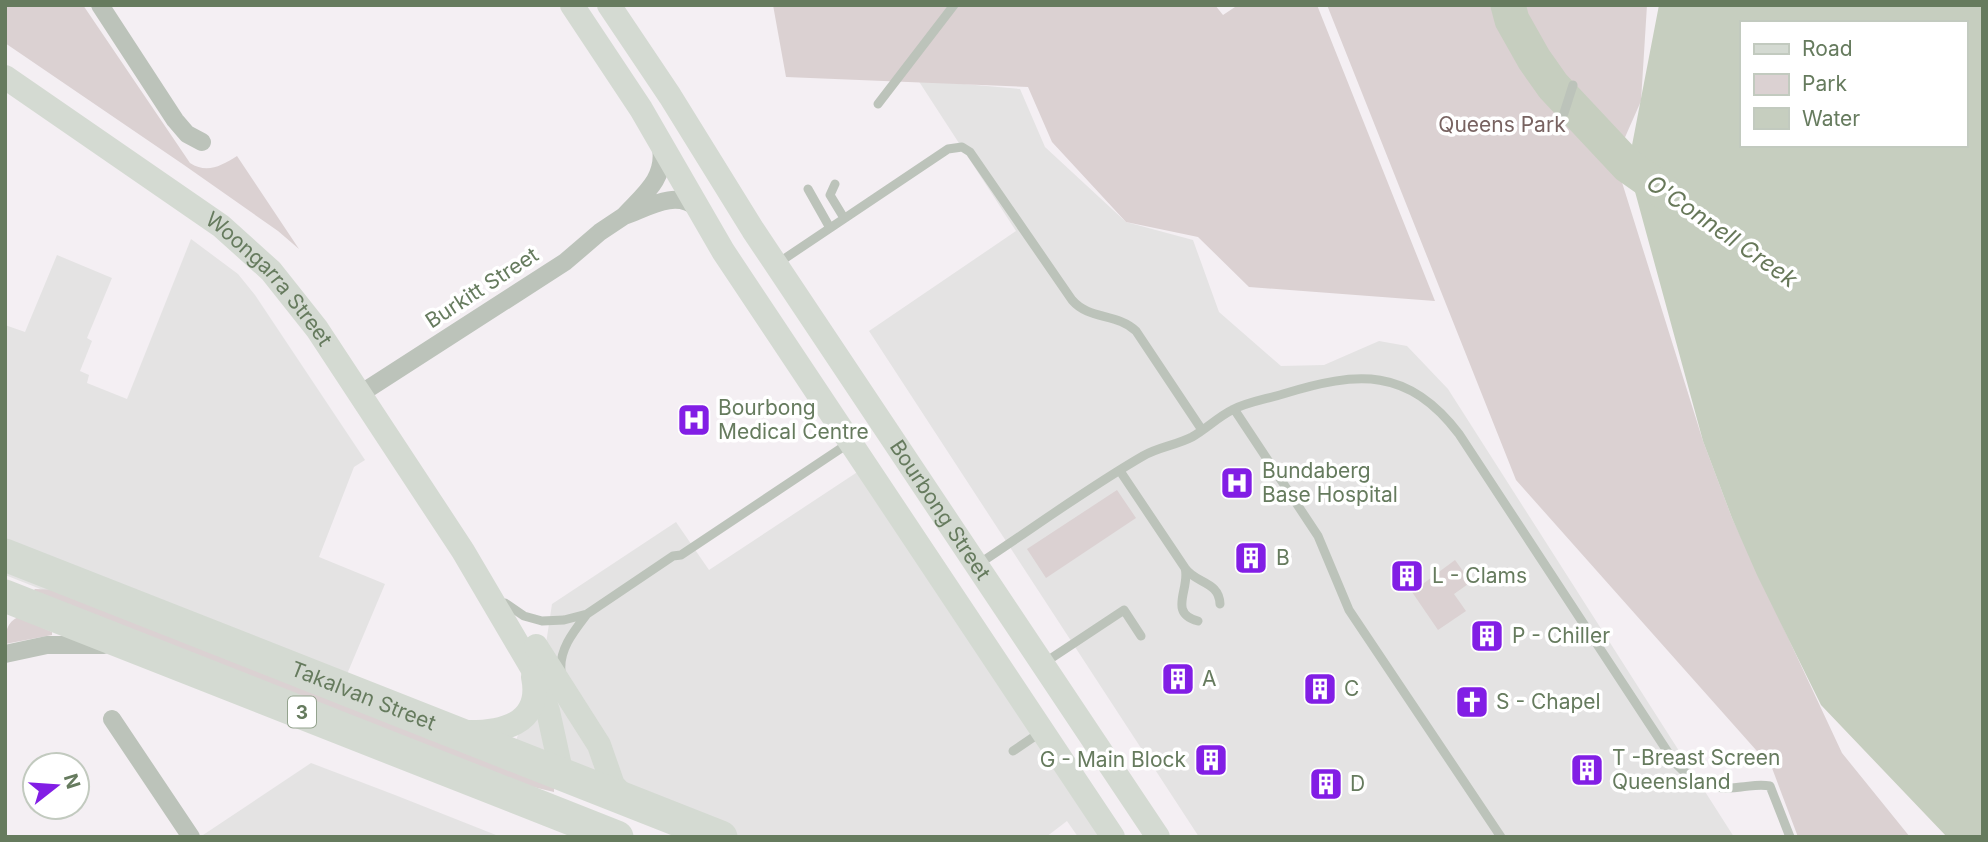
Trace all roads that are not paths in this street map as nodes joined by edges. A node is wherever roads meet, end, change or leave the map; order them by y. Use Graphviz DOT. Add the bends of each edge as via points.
graph roads {
  1 [pos="100,5"];
  2 [pos="572,5"];
  3 [pos="609,5"];
  4 [pos="954,5"];
  5 [pos="5,78"];
  6 [pos="1573,85"];
  7 [pos="878,104"];
  8 [pos="680,111"];
  9 [pos="1564,113"];
  10 [pos="655,134"];
  11 [pos="202,142"];
  12 [pos="835,184"];
  13 [pos="808,189"];
  14 [pos="738,206"];
  15 [pos="624,216"];
  16 [pos="703,217"];
  17 [pos="844,218"];
  18 [pos="830,228"];
  19 [pos="776,264"];
  20 [pos="360,394"];
  21 [pos="1234,409"];
  22 [pos="1202,430"];
  23 [pos="850,443"];
  24 [pos="908,462"];
  25 [pos="1120,471"];
  26 [pos="878,484"];
  27 [pos="463,551"];
  28 [pos="12,557"];
  29 [pos="976,566"];
  30 [pos="1185,568"];
  31 [pos="5,590"];
  32 [pos="5,596"];
  33 [pos="505,603"];
  34 [pos="1220,604"];
  35 [pos="587,614"];
  36 [pos="1198,621"];
  37 [pos="1141,636"];
  38 [pos="139,647"];
  39 [pos="5,654"];
  40 [pos="528,662"];
  41 [pos="1043,664"];
  42 [pos="1012,685"];
  43 [pos="569,698"];
  44 [pos="113,719"];
  45 [pos="1043,731"];
  46 [pos="456,732"];
  47 [pos="1013,751"];
  48 [pos="562,775"];
  49 [pos="628,800"];
  50 [pos="608,833"];
  51 [pos="191,837"];
  52 [pos="720,837"];
  53 [pos="1113,837"];
  54 [pos="1158,837"];
  55 [pos="1501,837"];
  56 [pos="1790,837"];
  1 -- 11 [label="street" via="175,120"];
  2 -- 10 [label="street, Bourbong Street"];
  3 -- 8 [label="street, Bourbong Street"];
  4 -- 7 [label="lane"];
  5 -- 20 [label="street, Woongarra Street" via="196,207 243,245 294,299"];
  6 -- 9 [label="lane"];
  8 -- 10 [label="street" via="667,102 657,103 650,110"];
  8 -- 14 [label="street, Bourbong Street"];
  10 -- 15 [label="street, Burkitt Street" via="663,160 659,176"];
  10 -- 16 [label="street, Bourbong Street"];
  12 -- 17 [label="lane" via="830,195"];
  13 -- 18 [label="lane"];
  14 -- 16 [label="street" via="740,218 734,229 722,233 711,229"];
  14 -- 19 [label="street, Bourbong Street"];
  15 -- 16 [label="street, Burkitt Street" via="673,199 688,201"];
  15 -- 20 [label="street, Burkitt Street" via="565,262"];
  16 -- 23 [label="street, Bourbong Street"];
  17 -- 18 [label="lane"];
  17 -- 22 [label="lane" via="948,149 966,149 1072,300 1085,312 1123,321 1136,331"];
  18 -- 19 [label="lane"];
  19 -- 24 [label="street, Bourbong Street"];
  20 -- 27 [label="street, Woongarra Street"];
  21 -- 22 [label="lane"];
  21 -- 55 [label="lane" via="1318,536 1349,610"];
  21 -- 56 [label="lane" via="1343,378 1395,384 1432,403 1459,434 1675,763 1688,777 1714,788 1770,786"];
  22 -- 25 [label="lane"];
  23 -- 26 [label="street, Bourbong Street"];
  23 -- 35 [label="lane"];
  24 -- 26 [label="street"];
  24 -- 29 [label="street, Bourbong Street"];
  25 -- 29 [label="lane"];
  25 -- 30 [label="lane"];
  26 -- 42 [label="street, Bourbong Street"];
  27 -- 33 [label="street, Woongarra Street"];
  27 -- 40 [label="street, Woongarra Street"];
  28 -- 31 [label="street"];
  28 -- 46 [label="highway, Takalvan Street / 3"];
  29 -- 41 [label="street, Bourbong Street"];
  30 -- 34 [label="lane" via="1213,587"];
  30 -- 36 [label="lane" via="1188,577 1182,608"];
  32 -- 38 [label="highway, Takalvan Street / 3"];
  33 -- 35 [label="lane" via="542,621"];
  33 -- 43 [label="street, Woongarra Street"];
  35 -- 43 [label="lane" via="562,656 561,676"];
  37 -- 41 [label="lane" via="1124,610"];
  38 -- 39 [label="street" via="47,645"];
  38 -- 50 [label="highway, Takalvan Street / 3"];
  40 -- 46 [label="street, Woongarra Street" via="534,699 521,719 496,732"];
  40 -- 48 [label="street, Woongarra Street" via="548,710"];
  41 -- 42 [label="street"];
  41 -- 54 [label="street, Bourbong Street"];
  42 -- 45 [label="street, Bourbong Street"];
  43 -- 49 [label="street, Woongarra Street" via="599,745 613,785"];
  44 -- 51 [label="street"];
  45 -- 47 [label="lane"];
  45 -- 53 [label="street, Bourbong Street"];
  46 -- 48 [label="highway, Takalvan Street / 3"];
  48 -- 49 [label="highway, Takalvan Street / 3"];
  48 -- 50 [label="highway" via="576,811"];
  49 -- 52 [label="highway, Takalvan Street / 3"];
}
